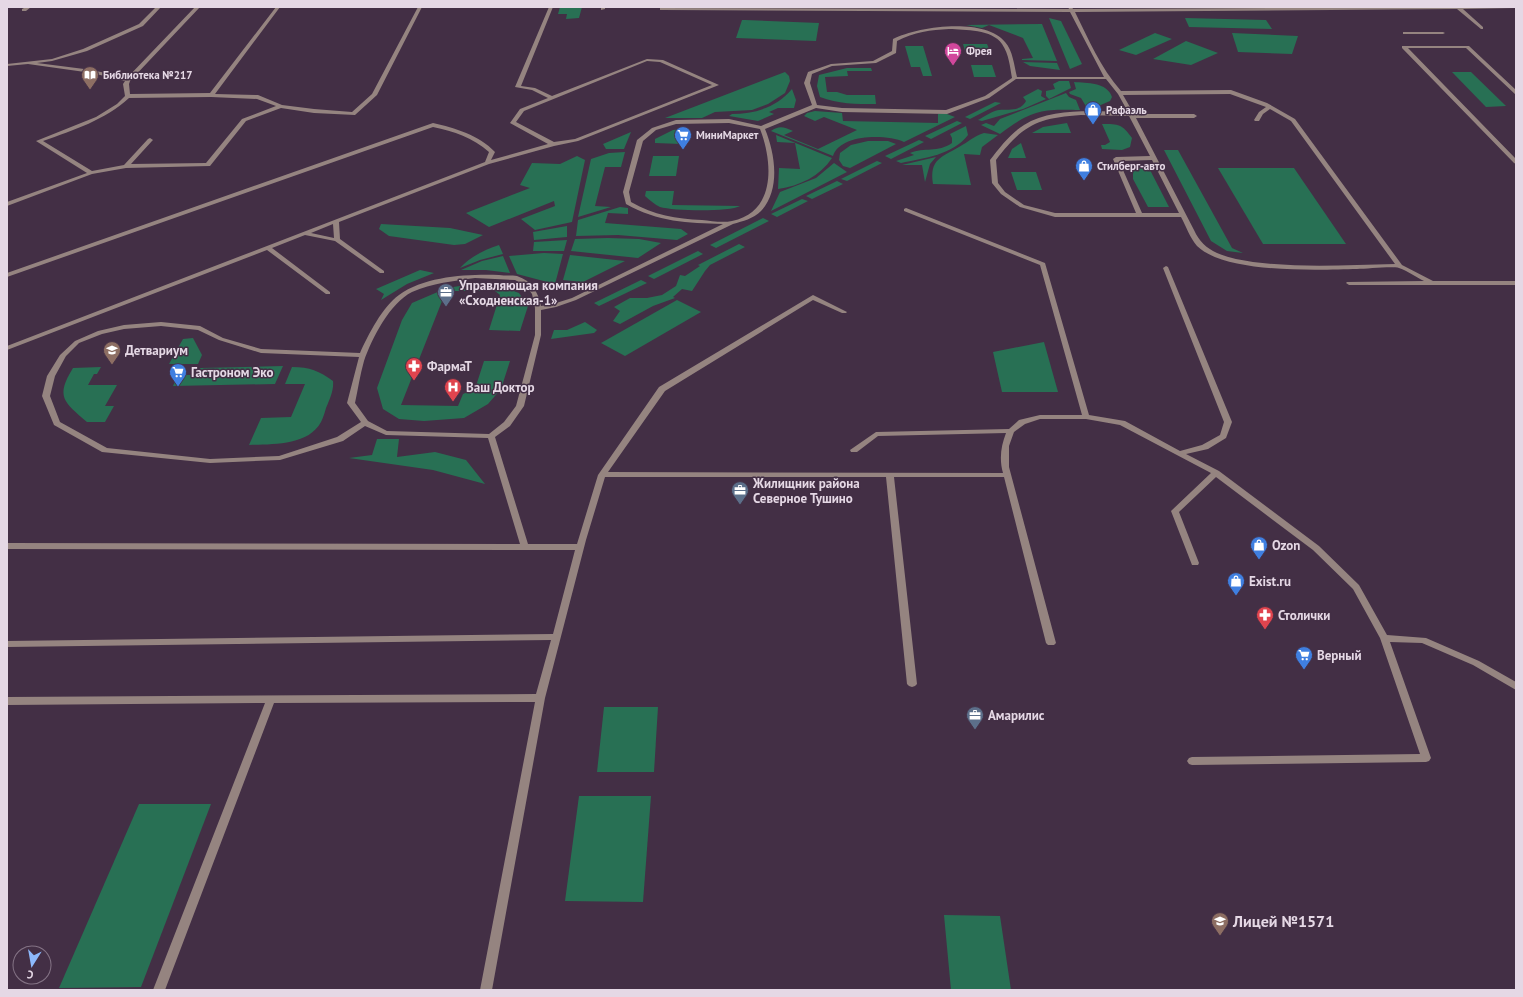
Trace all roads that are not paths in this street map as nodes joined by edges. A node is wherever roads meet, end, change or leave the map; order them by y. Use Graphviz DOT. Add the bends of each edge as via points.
graph roads {
  1 [pos="29,7"];
  2 [pos="159,7"];
  3 [pos="198,7"];
  4 [pos="278,7"];
  5 [pos="420,7"];
  6 [pos="551,7"];
  7 [pos="1458,7"];
  8 [pos="1485,7"];
  9 [pos="1516,7"];
  10 [pos="1070,8"];
  11 [pos="662,9"];
  12 [pos="24,10"];
  13 [pos="1481,28"];
  14 [pos="1443,33"];
  15 [pos="1410,39"];
  16 [pos="1414,43"];
  17 [pos="1419,47"];
  18 [pos="30,64"];
  19 [pos="8,66"];
  20 [pos="1015,78"];
  21 [pos="1107,78"];
  22 [pos="128,80"];
  23 [pos="1120,93"];
  24 [pos="1516,93"];
  25 [pos="211,95"];
  26 [pos="128,96"];
  27 [pos="550,97"];
  28 [pos="281,106"];
  29 [pos="815,106"];
  30 [pos="1270,107"];
  31 [pos="1131,115"];
  32 [pos="1194,116"];
  33 [pos="1257,120"];
  34 [pos="762,128"];
  35 [pos="150,140"];
  36 [pos="553,144"];
  37 [pos="1154,158"];
  38 [pos="1516,162"];
  39 [pos="487,164"];
  40 [pos="126,166"];
  41 [pos="91,173"];
  42 [pos="7,204"];
  43 [pos="906,210"];
  44 [pos="1140,215"];
  45 [pos="1183,215"];
  46 [pos="336,222"];
  47 [pos="731,223"];
  48 [pos="304,234"];
  49 [pos="337,240"];
  50 [pos="268,248"];
  51 [pos="1400,266"];
  52 [pos="1166,268"];
  53 [pos="382,272"];
  54 [pos="7,274"];
  55 [pos="1349,283"];
  56 [pos="1432,283"];
  57 [pos="1516,283"];
  58 [pos="328,293"];
  59 [pos="538,308"];
  60 [pos="844,312"];
  61 [pos="7,348"];
  62 [pos="362,355"];
  63 [pos="1086,417"];
  64 [pos="365,423"];
  65 [pos="1011,431"];
  66 [pos="491,436"];
  67 [pos="854,450"];
  68 [pos="1181,454"];
  69 [pos="1216,473"];
  70 [pos="890,474"];
  71 [pos="602,475"];
  72 [pos="1007,475"];
  73 [pos="7,546"];
  74 [pos="525,547"];
  75 [pos="580,547"];
  76 [pos="1195,563"];
  77 [pos="556,637"];
  78 [pos="1384,638"];
  79 [pos="1051,643"];
  80 [pos="7,644"];
  81 [pos="912,684"];
  82 [pos="1516,686"];
  83 [pos="540,698"];
  84 [pos="271,699"];
  85 [pos="7,701"];
  86 [pos="1192,760"];
  87 [pos="159,990"];
  88 [pos="486,990"];
  1 -- 12 [label="lane"];
  2 -- 18 [label="lane" via="141,25 85,50"];
  3 -- 22 [label="lane"];
  4 -- 25 [label="lane"];
  5 -- 28 [label="lane" via="374,95 353,114"];
  6 -- 27 [label="lane" via="518,88 533,89"];
  7 -- 8 [label="lane"];
  7 -- 10 [label="lane"];
  7 -- 13 [label="lane"];
  8 -- 9 [label="lane"];
  10 -- 11 [label="lane"];
  10 -- 21 [label="lane"];
  14 -- 15 [label="lane" via="1405,33"];
  16 -- 17 [label="lane"];
  17 -- 24 [label="lane" via="1467,47"];
  17 -- 38 [label="lane" via="1404,47"];
  18 -- 19 [label="lane"];
  18 -- 22 [label="lane" via="98,71"];
  20 -- 21 [label="lane"];
  20 -- 29 [label="lane" via="987,97 947,112 842,110"];
  20 -- 29 [label="lane" via="1006,47 1002,40 993,34 955,28 913,31 902,34 895,40 894,52 874,62 831,65 810,73 807,83"];
  21 -- 23 [label="lane"];
  22 -- 26 [label="lane"];
  23 -- 30 [label="lane" via="1231,92"];
  23 -- 31 [label="lane"];
  25 -- 26 [label="lane"];
  25 -- 28 [label="lane" via="258,97"];
  26 -- 41 [label="lane" via="117,107 94,120 39,141"];
  27 -- 36 [label="lane" via="522,110 513,123"];
  27 -- 36 [label="lane" via="647,60 661,62 716,85 576,140"];
  28 -- 40 [label="lane" via="244,120 208,165"];
  29 -- 34 [label="lane"];
  30 -- 33 [label="lane" via="1261,113"];
  30 -- 51 [label="lane" via="1293,120"];
  31 -- 32 [label="lane"];
  31 -- 37 [label="lane"];
  31 -- 44 [label="lane" via="1050,117 1033,122 1010,140 992,160 995,183 1003,193 1022,206 1055,215"];
  34 -- 47 [label="lane" via="768,140 771,163 770,190 763,204 750,217"];
  34 -- 47 [label="lane" via="729,121 676,122 654,129 640,140 626,192 628,203 642,212 665,219"];
  35 -- 40 [label="lane"];
  36 -- 39 [label="lane"];
  37 -- 44 [label="lane" via="1116,159"];
  37 -- 45 [label="lane"];
  39 -- 46 [label="lane"];
  39 -- 54 [label="lane" via="492,152 485,145 453,128 433,125"];
  40 -- 41 [label="lane"];
  41 -- 42 [label="lane"];
  43 -- 63 [label="lane" via="1043,264"];
  44 -- 45 [label="lane"];
  45 -- 51 [label="lane" via="1200,245 1220,257 1249,264"];
  46 -- 48 [label="lane"];
  46 -- 49 [label="lane"];
  47 -- 59 [label="lane" via="574,299"];
  48 -- 49 [label="lane"];
  48 -- 50 [label="lane"];
  49 -- 53 [label="lane"];
  50 -- 58 [label="lane"];
  50 -- 61 [label="lane"];
  51 -- 56 [label="lane"];
  52 -- 68 [label="lane" via="1228,422 1223,436 1205,447"];
  55 -- 56 [label="lane"];
  56 -- 57 [label="lane"];
  59 -- 62 [label="lane" via="535,294 528,285 516,278 475,276 447,280 401,296 389,308"];
  59 -- 66 [label="lane" via="538,335 520,406 507,424"];
  60 -- 71 [label="lane" via="813,297 662,389"];
  62 -- 64 [label="lane" via="351,404"];
  62 -- 64 [label="lane" via="261,351 221,339 200,328 161,324 124,327 100,332 77,342 63,355 51,376 46,396 57,423 104,450 210,461 280,458 340,439"];
  63 -- 65 [label="lane" via="1040,417 1022,422"];
  63 -- 68 [label="lane" via="1122,423"];
  64 -- 66 [label="lane" via="386,433"];
  65 -- 67 [label="lane" via="876,434"];
  65 -- 72 [label="lane" via="1005,446"];
  66 -- 74 [label="lane"];
  68 -- 69 [label="lane"];
  69 -- 76 [label="lane" via="1175,511"];
  69 -- 78 [label="lane" via="1316,548 1356,587"];
  70 -- 71 [label="lane"];
  70 -- 72 [label="lane"];
  70 -- 81 [label="lane"];
  71 -- 75 [label="lane"];
  72 -- 79 [label="lane"];
  73 -- 74 [label="lane"];
  74 -- 75 [label="lane"];
  75 -- 77 [label="lane"];
  77 -- 80 [label="lane"];
  77 -- 83 [label="lane"];
  78 -- 82 [label="lane" via="1423,640 1476,663"];
  78 -- 86 [label="lane" via="1426,758"];
  83 -- 84 [label="lane"];
  83 -- 88 [label="lane"];
  84 -- 85 [label="lane"];
  84 -- 87 [label="lane"];
}
